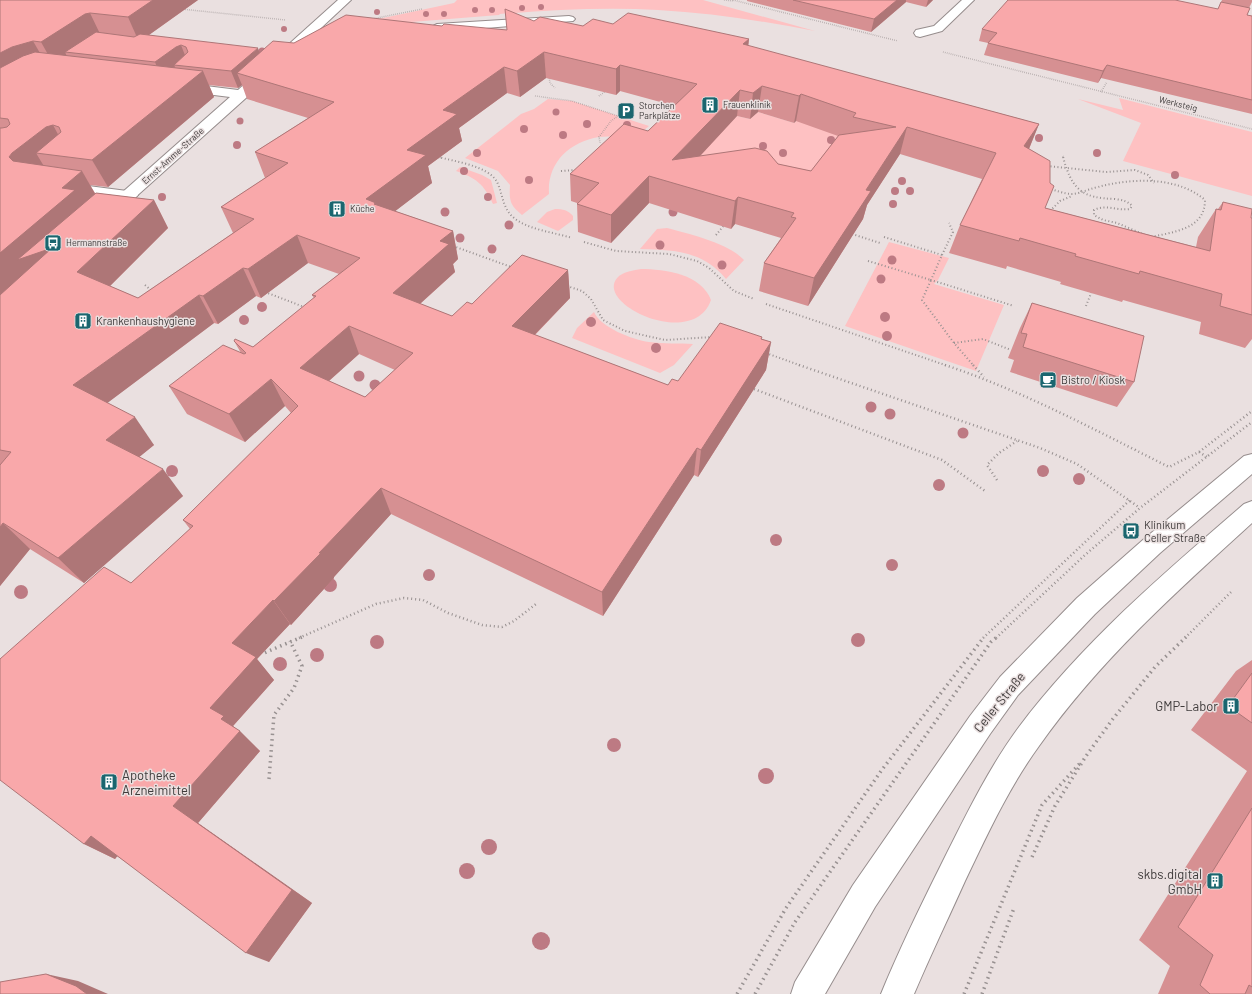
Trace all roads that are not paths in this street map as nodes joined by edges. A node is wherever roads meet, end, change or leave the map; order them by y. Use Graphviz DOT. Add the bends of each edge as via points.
graph roads {
  1 [pos="344,0"];
  2 [pos="968,0"];
  3 [pos="569,19"];
  4 [pos="425,29"];
  5 [pos="920,33"];
  6 [pos="183,72"];
  7 [pos="242,94"];
  8 [pos="51,186"];
  9 [pos="130,194"];
  10 [pos="98,223"];
  11 [pos="1252,462"];
  12 [pos="1252,510"];
  13 [pos="807,994"];
  14 [pos="897,994"];
  1 -- 7 [label="main road, Ernst-Amme-Straße" via="318,30"];
  2 -- 5 [label="main road" via="938,29"];
  3 -- 4 [label="main road"];
  6 -- 7 [label="main road" via="170,83"];
  7 -- 9 [label="main road, Ernst-Amme-Straße"];
  8 -- 9 [label="main road" via="108,194"];
  9 -- 10 [label="main road, Ernst-Amme-Straße"];
  11 -- 13 [label="main road, Celler Straße" via="1152,546 1086,606 1009,686 864,896"];
  12 -- 14 [label="main road" via="1211,545 1098,654 1048,710 1028,737 976,826"];
}
